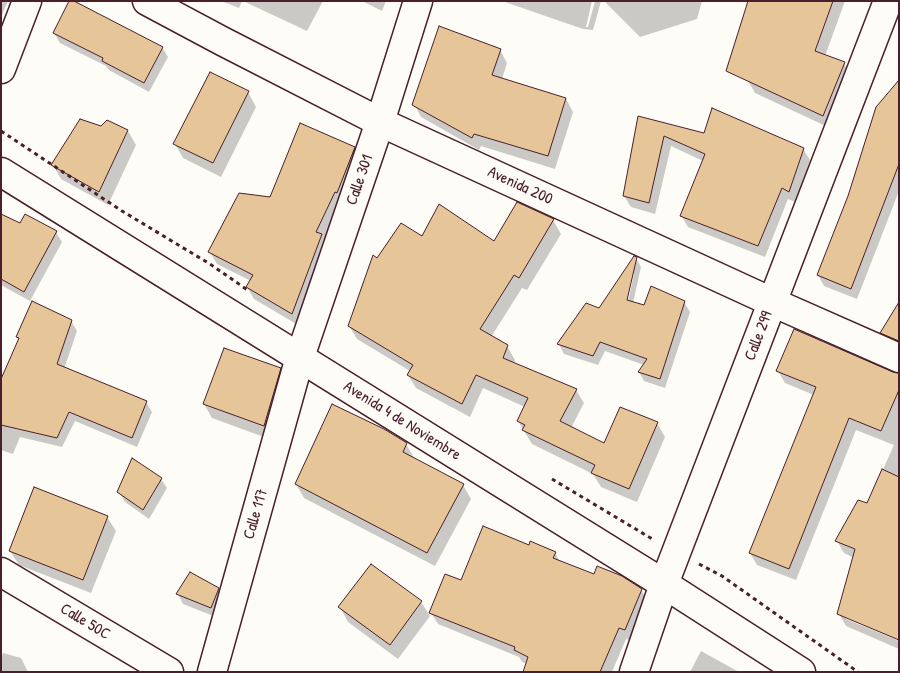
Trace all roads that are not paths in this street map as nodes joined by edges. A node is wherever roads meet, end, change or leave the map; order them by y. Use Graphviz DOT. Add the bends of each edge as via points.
graph roads {
  1 [pos="27,1"];
  2 [pos="147,1"];
  3 [pos="418,1"];
  4 [pos="888,1"];
  5 [pos="1,69"];
  6 [pos="380,122"];
  7 [pos="1,172"];
  8 [pos="772,302"];
  9 [pos="300,357"];
  10 [pos="899,358"];
  11 [pos="1,572"];
  12 [pos="664,584"];
  13 [pos="169,672"];
  14 [pos="212,672"];
  15 [pos="634,672"];
  16 [pos="801,672"];
  1 -- 5 [label="street"];
  2 -- 6 [label="street, Avenida 200"];
  3 -- 6 [label="street, Calle 301"];
  4 -- 8 [label="street, Calle 299"];
  6 -- 8 [label="street, Avenida 200"];
  6 -- 9 [label="street, Calle 301"];
  7 -- 9 [label="street, Avenida 4 de Noviembre"];
  8 -- 10 [label="street, Avenida 200"];
  8 -- 12 [label="street, Calle 299"];
  9 -- 12 [label="street, Avenida 4 de Noviembre"];
  9 -- 14 [label="street, Calle 117"];
  11 -- 13 [label="street, Calle 50C"];
  12 -- 15 [label="street, Calle 299"];
  12 -- 16 [label="street, Avenida 4 de Noviembre"];
}
